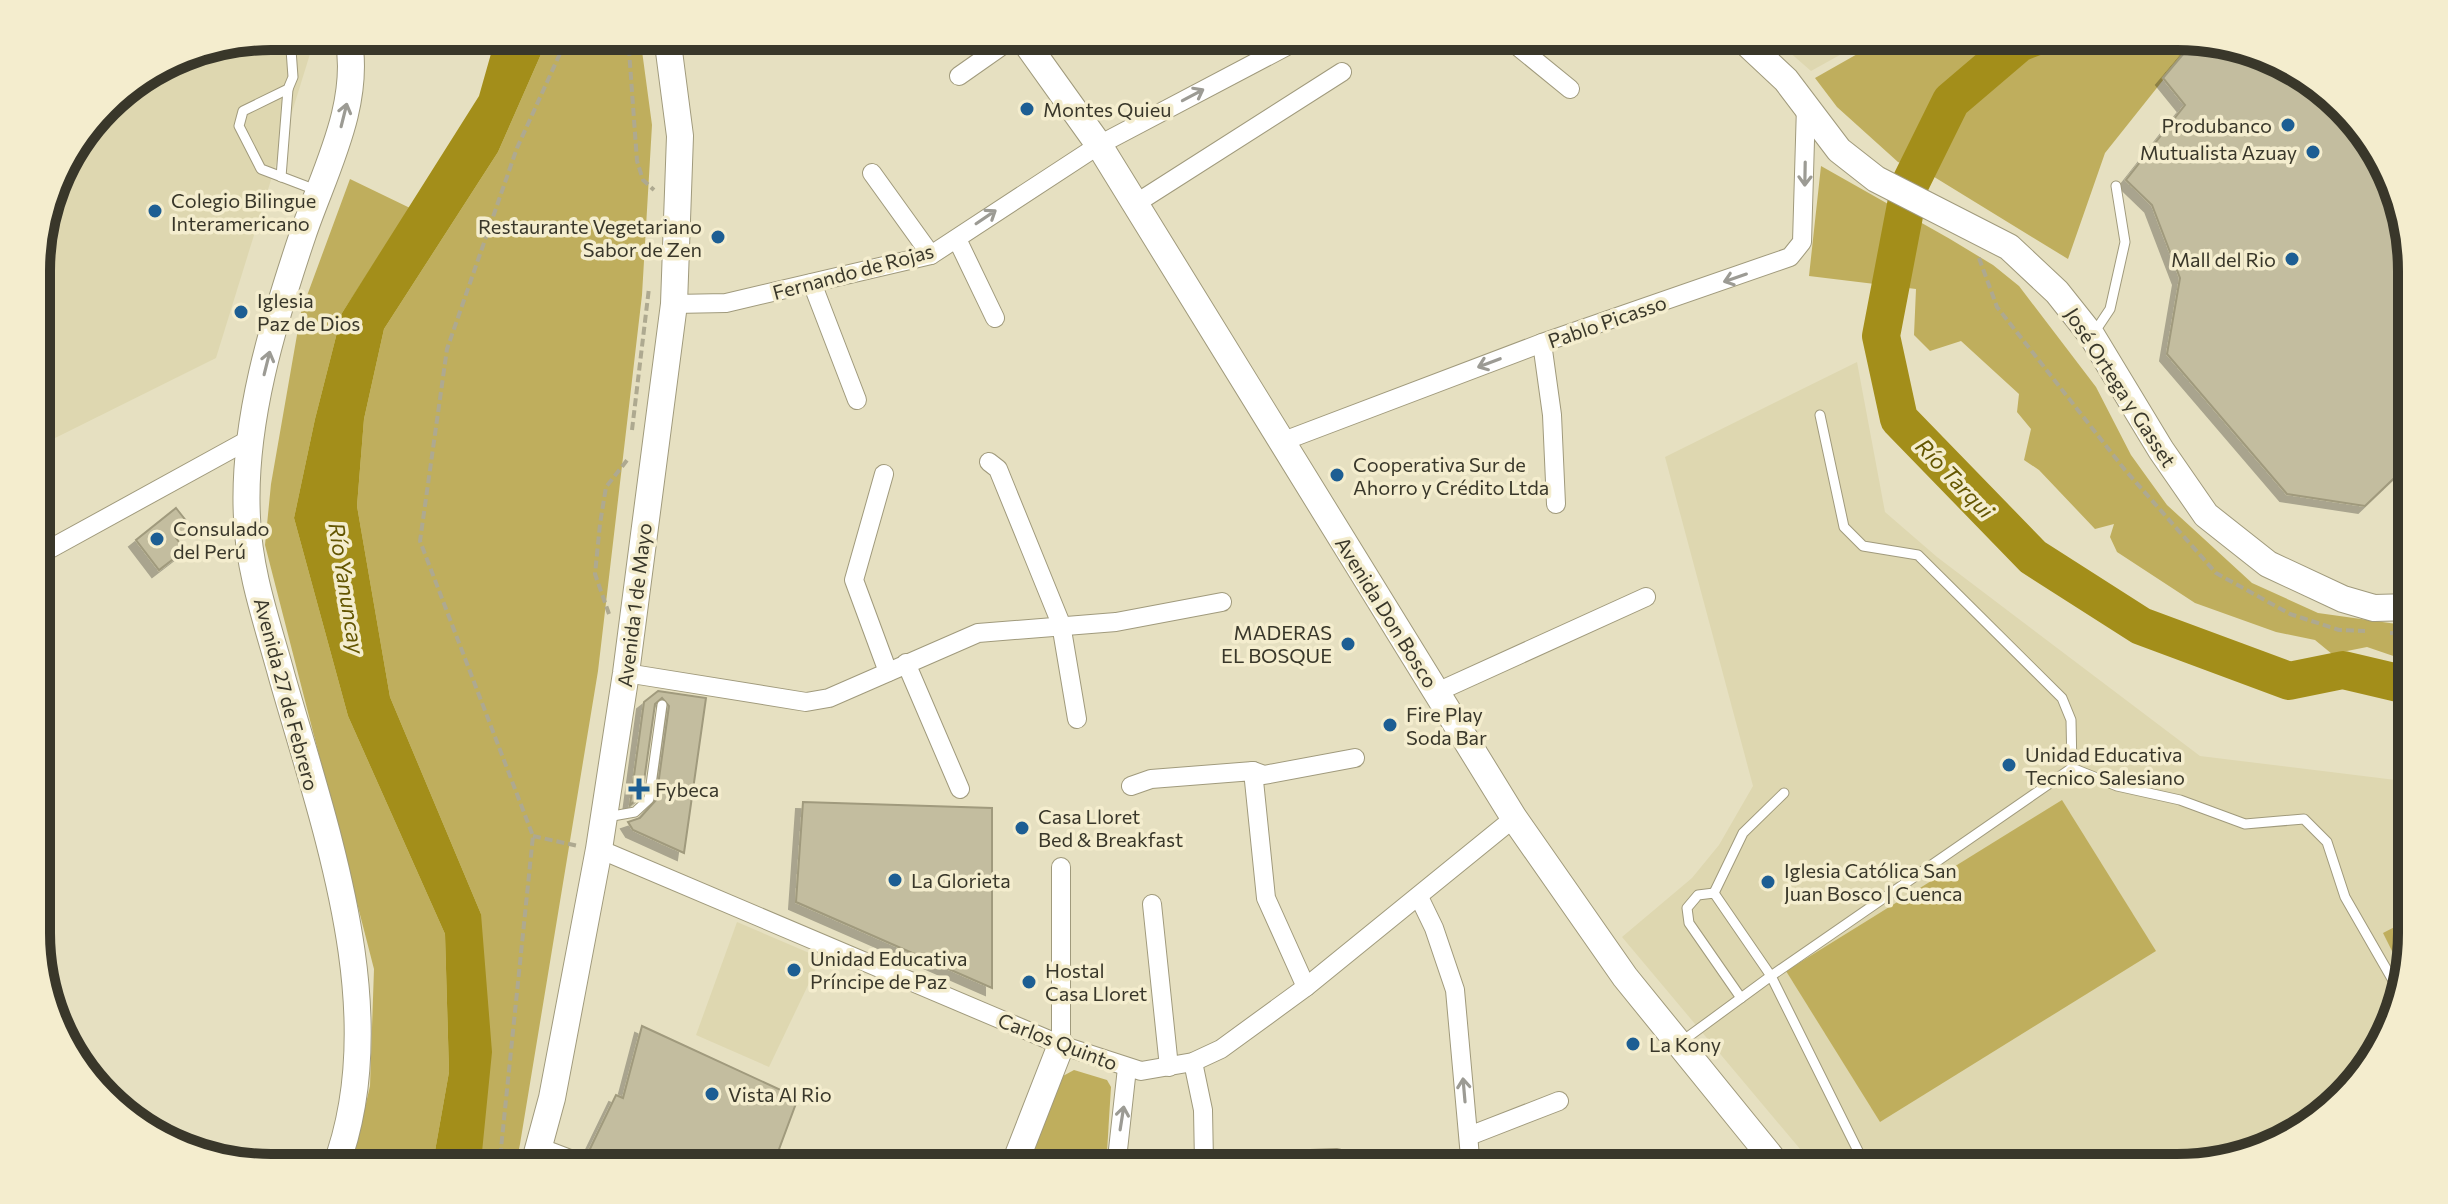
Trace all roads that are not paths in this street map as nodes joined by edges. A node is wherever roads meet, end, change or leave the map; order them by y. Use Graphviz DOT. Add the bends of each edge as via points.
graph roads {
  1 [pos="291,50"];
  2 [pos="348,50"];
  3 [pos="669,50"];
  4 [pos="997,50"];
  5 [pos="1028,50"];
  6 [pos="1279,50"];
  7 [pos="1522,50"];
  8 [pos="1754,50"];
  9 [pos="1342,72"];
  10 [pos="959,76"];
  11 [pos="288,89"];
  12 [pos="1570,89"];
  13 [pos="1806,106"];
  14 [pos="1099,145"];
  15 [pos="872,173"];
  16 [pos="281,177"];
  17 [pos="2116,186"];
  18 [pos="319,191"];
  19 [pos="1135,204"];
  20 [pos="957,239"];
  21 [pos="931,255"];
  22 [pos="812,283"];
  23 [pos="674,304"];
  24 [pos="995,318"];
  25 [pos="2092,336"];
  26 [pos="1542,343"];
  27 [pos="857,400"];
  28 [pos="1820,415"];
  29 [pos="250,439"];
  30 [pos="1281,442"];
  31 [pos="989,462"];
  32 [pos="884,474"];
  33 [pos="1556,504"];
  34 [pos="50,549"];
  35 [pos="1646,597"];
  36 [pos="1222,602"];
  37 [pos="2398,607"];
  38 [pos="1061,624"];
  39 [pos="906,663"];
  40 [pos="888,672"];
  41 [pos="626,673"];
  42 [pos="1437,692"];
  43 [pos="662,705"];
  44 [pos="1077,719"];
  45 [pos="1355,758"];
  46 [pos="2072,768"];
  47 [pos="1253,771"];
  48 [pos="1131,786"];
  49 [pos="960,789"];
  50 [pos="1784,793"];
  51 [pos="604,818"];
  52 [pos="1514,818"];
  53 [pos="585,852"];
  54 [pos="1061,867"];
  55 [pos="1714,893"];
  56 [pos="1419,897"];
  57 [pos="1152,904"];
  58 [pos="1771,976"];
  59 [pos="2392,979"];
  60 [pos="1306,987"];
  61 [pos="1741,998"];
  62 [pos="1678,1044"];
  63 [pos="1061,1045"];
  64 [pos="1193,1062"];
  65 [pos="1169,1067"];
  66 [pos="1127,1068"];
  67 [pos="1559,1101"];
  68 [pos="1469,1136"];
  69 [pos="338,1154"];
  70 [pos="538,1154"];
  71 [pos="1018,1154"];
  72 [pos="1118,1154"];
  73 [pos="1204,1154"];
  74 [pos="1470,1154"];
  75 [pos="1768,1154"];
  76 [pos="1860,1154"];
  1 -- 11 [label="lane" via="293,77"];
  18 -- 2 [label="main road, Avenida 27 de Febrero, one-way" via="348,101"];
  3 -- 23 [label="main road, Avenida 1 de Mayo" via="680,136"];
  4 -- 10 [label="street"];
  5 -- 14 [label="main road, Avenida Don Bosco"];
  14 -- 6 [label="street, Fernando de Rojas, one-way"];
  7 -- 12 [label="street"];
  8 -- 13 [label="main road, José Ortega y Gasset"];
  9 -- 19 [label="street"];
  11 -- 16 [label="lane"];
  11 -- 16 [label="lane" via="243,111 239,126 255,162"];
  13 -- 25 [label="main road, José Ortega y Gasset" via="1839,150 1876,179 2009,247 2057,292"];
  13 -- 26 [label="street, Pablo Picasso, one-way" via="1802,242 1790,257"];
  14 -- 19 [label="main road, Avenida Don Bosco"];
  20 -- 14 [label="street, Fernando de Rojas, one-way"];
  15 -- 21 [label="street"];
  16 -- 18 [label="lane"];
  17 -- 25 [label="lane" via="2125,242 2110,309"];
  29 -- 18 [label="main road, Avenida 27 de Febrero, one-way" via="283,301"];
  19 -- 30 [label="main road, Avenida Don Bosco"];
  20 -- 21 [label="street, Fernando de Rojas"];
  20 -- 24 [label="street"];
  21 -- 22 [label="street, Fernando de Rojas"];
  22 -- 23 [label="street, Fernando de Rojas" via="726,303"];
  22 -- 27 [label="street"];
  23 -- 41 [label="main road, Avenida 1 de Mayo"];
  25 -- 37 [label="main road, José Ortega y Gasset" via="2206,515 2268,564 2343,599 2374,608"];
  26 -- 30 [label="street, Pablo Picasso, one-way"];
  26 -- 33 [label="street"];
  28 -- 46 [label="lane" via="1844,527 1863,546 1918,555 2062,698 2071,720"];
  29 -- 34 [label="street"];
  29 -- 69 [label="main road, Avenida 27 de Febrero" via="247,522 261,607 336,879 357,985 357,1070"];
  30 -- 42 [label="main road, Avenida Don Bosco"];
  31 -- 38 [label="street" via="998,469"];
  32 -- 40 [label="street" via="854,580"];
  35 -- 42 [label="street"];
  36 -- 38 [label="street" via="1116,622"];
  38 -- 39 [label="street" via="978,633"];
  38 -- 44 [label="street"];
  39 -- 40 [label="street"];
  39 -- 49 [label="street"];
  40 -- 41 [label="street" via="829,698 806,702"];
  41 -- 51 [label="main road, Avenida 1 de Mayo"];
  42 -- 52 [label="main road, Avenida Don Bosco"];
  43 -- 51 [label="lane" via="649,799 635,812"];
  45 -- 47 [label="street" via="1264,775"];
  46 -- 58 [label="lane"];
  46 -- 59 [label="lane" via="2245,824 2304,819 2327,842 2345,897"];
  47 -- 48 [label="street" via="1151,779"];
  47 -- 60 [label="street" via="1266,898"];
  50 -- 55 [label="lane" via="1743,833"];
  51 -- 53 [label="main road, Avenida 1 de Mayo"];
  52 -- 56 [label="street, Carlos Quinto"];
  52 -- 62 [label="main road, Avenida Don Bosco"];
  53 -- 63 [label="street, Carlos Quinto"];
  53 -- 70 [label="main road, Avenida 1 de Mayo" via="552,1098"];
  54 -- 63 [label="street"];
  55 -- 58 [label="lane"];
  55 -- 61 [label="lane" via="1698,895 1687,908 1689,923"];
  56 -- 60 [label="street, Carlos Quinto"];
  68 -- 56 [label="street, one-way" via="1455,990"];
  57 -- 65 [label="street"];
  58 -- 61 [label="lane"];
  58 -- 76 [label="lane"];
  60 -- 64 [label="street, Carlos Quinto" via="1221,1049"];
  61 -- 62 [label="lane"];
  62 -- 75 [label="main road, Avenida Don Bosco"];
  63 -- 66 [label="street, Carlos Quinto"];
  63 -- 71 [label="main road"];
  64 -- 65 [label="street, Carlos Quinto"];
  64 -- 73 [label="street" via="1203,1110"];
  65 -- 66 [label="street, Carlos Quinto"];
  72 -- 66 [label="street, one-way"];
  67 -- 68 [label="street"];
  68 -- 74 [label="street"];
}
